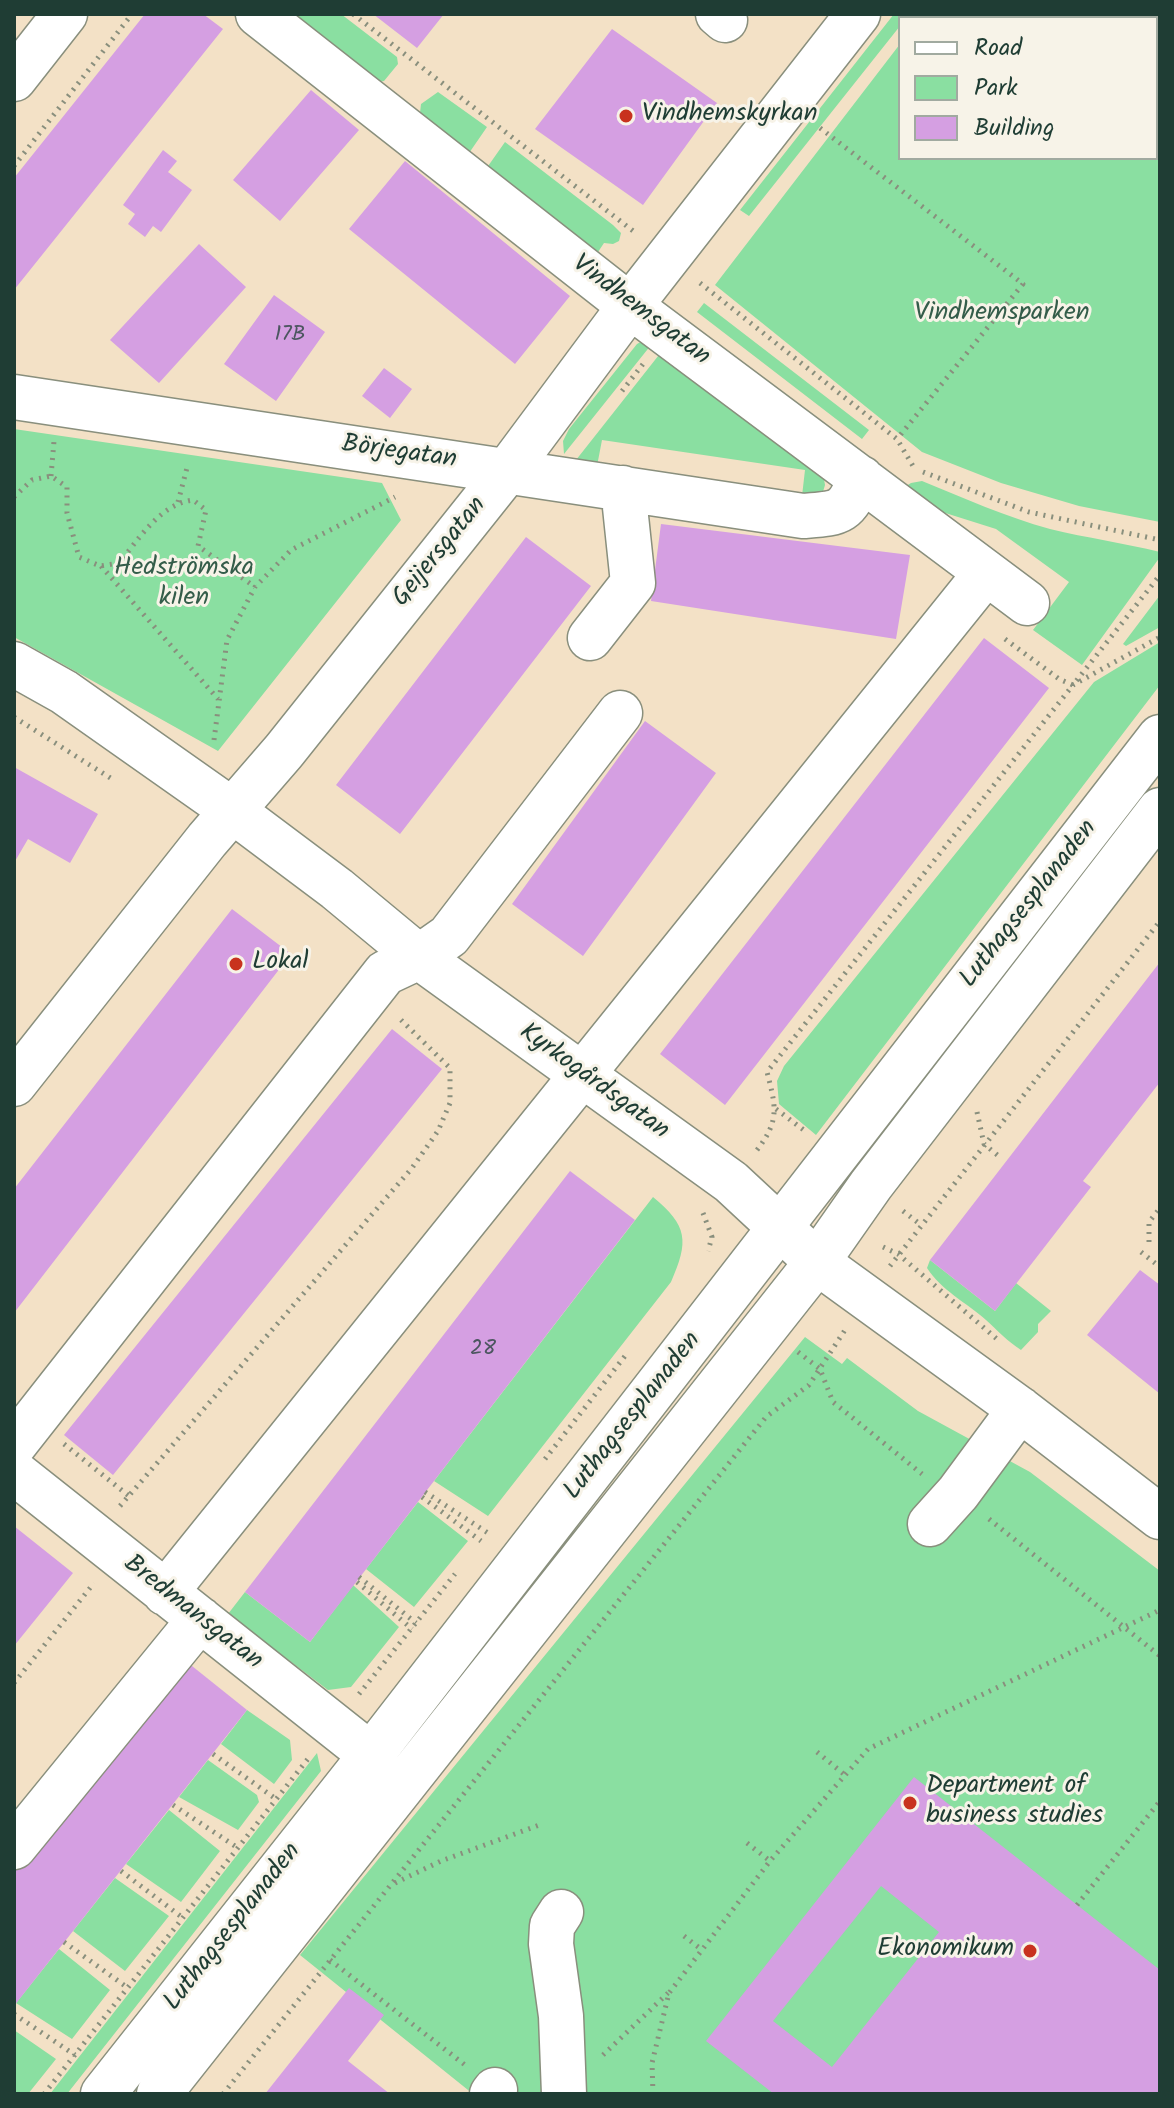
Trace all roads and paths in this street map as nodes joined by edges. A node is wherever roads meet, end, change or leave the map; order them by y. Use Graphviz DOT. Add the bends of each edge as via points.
graph roads {
  1 [pos="65,14"];
  2 [pos="132,14"];
  3 [pos="258,14"];
  4 [pos="353,14"];
  5 [pos="858,14"];
  6 [pos="14,79"];
  7 [pos="788,103"];
  8 [pos="14,166"];
  9 [pos="643,238"];
  10 [pos="703,286"];
  11 [pos="630,306"];
  12 [pos="14,397"];
  13 [pos="55,427"];
  14 [pos="897,439"];
  15 [pos="189,462"];
  16 [pos="915,469"];
  17 [pos="508,470"];
  18 [pos="51,476"];
  19 [pos="861,478"];
  20 [pos="623,488"];
  21 [pos="399,495"];
  22 [pos="14,497"];
  23 [pos="178,502"];
  24 [pos="1160,540"];
  25 [pos="100,566"];
  26 [pos="986,573"];
  27 [pos="1160,575"];
  28 [pos="255,587"];
  29 [pos="1027,603"];
  30 [pos="1160,637"];
  31 [pos="590,638"];
  32 [pos="14,664"];
  33 [pos="1073,685"];
  34 [pos="218,699"];
  35 [pos="620,713"];
  36 [pos="1160,737"];
  37 [pos="214,740"];
  38 [pos="1160,810"];
  39 [pos="233,811"];
  40 [pos="1160,921"];
  41 [pos="419,957"];
  42 [pos="395,1013"];
  43 [pos="582,1075"];
  44 [pos="14,1084"];
  45 [pos="975,1105"];
  46 [pos="984,1144"];
  47 [pos="1001,1158"];
  48 [pos="731,1182"];
  49 [pos="1160,1208"];
  50 [pos="781,1227"];
  51 [pos="1149,1242"];
  52 [pos="1141,1252"];
  53 [pos="707,1255"];
  54 [pos="893,1261"];
  55 [pos="817,1262"];
  56 [pos="1160,1267"];
  57 [pos="846,1328"];
  58 [pos="630,1350"];
  59 [pos="1020,1409"];
  60 [pos="14,1445"];
  61 [pos="539,1466"];
  62 [pos="14,1472"];
  63 [pos="1160,1517"];
  64 [pos="496,1522"];
  65 [pos="930,1524"];
  66 [pos="488,1533"];
  67 [pos="481,1541"];
  68 [pos="106,1546"];
  69 [pos="474,1551"];
  70 [pos="465,1563"];
  71 [pos="358,1580"];
  72 [pos="165,1593"];
  73 [pos="1160,1610"];
  74 [pos="200,1619"];
  75 [pos="414,1626"];
  76 [pos="14,1683"];
  77 [pos="334,1726"];
  78 [pos="817,1752"];
  79 [pos="213,1754"];
  80 [pos="371,1755"];
  81 [pos="845,1775"];
  82 [pos="276,1799"];
  83 [pos="1160,1801"];
  84 [pos="173,1805"];
  85 [pos="542,1824"];
  86 [pos="747,1843"];
  87 [pos="14,1847"];
  88 [pos="238,1848"];
  89 [pos="770,1861"];
  90 [pos="121,1871"];
  91 [pos="391,1885"];
  92 [pos="1077,1905"];
  93 [pos="561,1912"];
  94 [pos="183,1918"];
  95 [pos="684,1936"];
  96 [pos="64,1942"];
  97 [pos="702,1950"];
  98 [pos="330,1960"];
  99 [pos="128,1988"];
  100 [pos="669,1993"];
  101 [pos="14,2014"];
  102 [pos="75,2055"];
  103 [pos="494,2092"];
  104 [pos="564,2093"];
  105 [pos="44,2094"];
  106 [pos="103,2094"];
  107 [pos="159,2094"];
  108 [pos="223,2094"];
  109 [pos="653,2094"];
  1 -- 6 [label="street"];
  2 -- 8 [label="path"];
  3 -- 11 [label="street, Vindhemsgatan"];
  4 -- 9 [label="path"];
  5 -- 7 [label="street, Geijersgatan"];
  7 -- 11 [label="street, Geijersgatan"];
  7 -- 14 [label="path" via="1023,284"];
  10 -- 14 [label="path"];
  11 -- 17 [label="street, Geijersgatan"];
  11 -- 19 [label="street, Vindhemsgatan"];
  12 -- 17 [label="street, Börjegatan"];
  13 -- 18 [label="path"];
  14 -- 16 [label="path"];
  15 -- 23 [label="path"];
  16 -- 19 [label="path"];
  16 -- 24 [label="path" via="1029,512"];
  17 -- 20 [label="street, Börjegatan"];
  17 -- 39 [label="street, Geijersgatan"];
  18 -- 22 [label="path" via="32,480"];
  18 -- 25 [label="path" via="67,487 67,513 79,557"];
  19 -- 20 [label="street, Börjegatan" via="849,504 831,514 803,516"];
  19 -- 26 [label="street, Vindhemsgatan"];
  20 -- 31 [label="street" via="633,583"];
  21 -- 28 [label="path" via="291,550"];
  23 -- 25 [label="path" via="119,563"];
  23 -- 28 [label="path" via="193,500 206,510 198,546"];
  25 -- 34 [label="path"];
  26 -- 29 [label="street, Vindhemsgatan"];
  26 -- 43 [label="street"];
  27 -- 33 [label="path"];
  28 -- 34 [label="path" via="227,640"];
  29 -- 33 [label="path" via="1002,637"];
  30 -- 33 [label="path"];
  32 -- 39 [label="street, Kyrkogårdsgatan" via="64,692"];
  33 -- 48 [label="path" via="767,1072 776,1109 767,1137"];
  34 -- 37 [label="path"];
  35 -- 41 [label="street" via="449,936"];
  36 -- 50 [label="street, Luthagsesplanaden"];
  38 -- 55 [label="street, Luthagsesplanaden"];
  39 -- 41 [label="street, Kyrkogårdsgatan"];
  39 -- 44 [label="street, Geijersgatan"];
  40 -- 46 [label="path"];
  41 -- 43 [label="street, Kyrkogårdsgatan"];
  41 -- 60 [label="street" via="385,973"];
  42 -- 68 [label="path" via="450,1068 450,1103 438,1131"];
  43 -- 48 [label="street, Kyrkogårdsgatan"];
  43 -- 72 [label="street"];
  45 -- 46 [label="path"];
  46 -- 47 [label="path"];
  46 -- 54 [label="path"];
  48 -- 50 [label="street, Kyrkogårdsgatan"];
  48 -- 53 [label="path" via="702,1214 712,1237"];
  49 -- 51 [label="path" via="1149,1222"];
  50 -- 55 [label="street, Kyrkogårdsgatan"];
  50 -- 80 [label="street, Luthagsesplanaden"];
  52 -- 56 [label="path"];
  55 -- 59 [label="street, Kyrkogårdsgatan"];
  55 -- 107 [label="street, Luthagsesplanaden"];
  57 -- 91 [label="path" via="809,1385 766,1417"];
  58 -- 61 [label="path"];
  59 -- 63 [label="street, Kyrkogårdsgatan"];
  59 -- 65 [label="street"];
  62 -- 68 [label="street, Bredmansgatan"];
  64 -- 66 [label="path"];
  66 -- 67 [label="path"];
  66 -- 67 [label="path" via="423,1494"];
  67 -- 69 [label="path"];
  68 -- 72 [label="street, Bredmansgatan"];
  68 -- 76 [label="path"];
  70 -- 75 [label="path"];
  71 -- 75 [label="path"];
  72 -- 74 [label="street, Bredmansgatan"];
  73 -- 81 [label="path" via="868,1749"];
  74 -- 77 [label="street, Bredmansgatan"];
  74 -- 87 [label="street"];
  75 -- 77 [label="path"];
  77 -- 80 [label="street, Bredmansgatan"];
  77 -- 82 [label="path"];
  78 -- 81 [label="path"];
  79 -- 82 [label="path"];
  80 -- 106 [label="street, Luthagsesplanaden"];
  81 -- 89 [label="path"];
  82 -- 88 [label="path"];
  83 -- 92 [label="path"];
  84 -- 88 [label="path"];
  85 -- 91 [label="path"];
  86 -- 89 [label="path"];
  88 -- 94 [label="path"];
  89 -- 97 [label="path"];
  90 -- 94 [label="path"];
  91 -- 98 [label="path"];
  93 -- 104 [label="street" via="552,1926 551,1944"];
  94 -- 99 [label="path"];
  95 -- 97 [label="path"];
  96 -- 99 [label="path"];
  97 -- 100 [label="path"];
  98 -- 103 [label="path"];
  98 -- 108 [label="path"];
  99 -- 102 [label="path"];
  100 -- 104 [label="path"];
  100 -- 109 [label="path" via="652,2063"];
  101 -- 102 [label="path"];
  102 -- 105 [label="path"];
}
